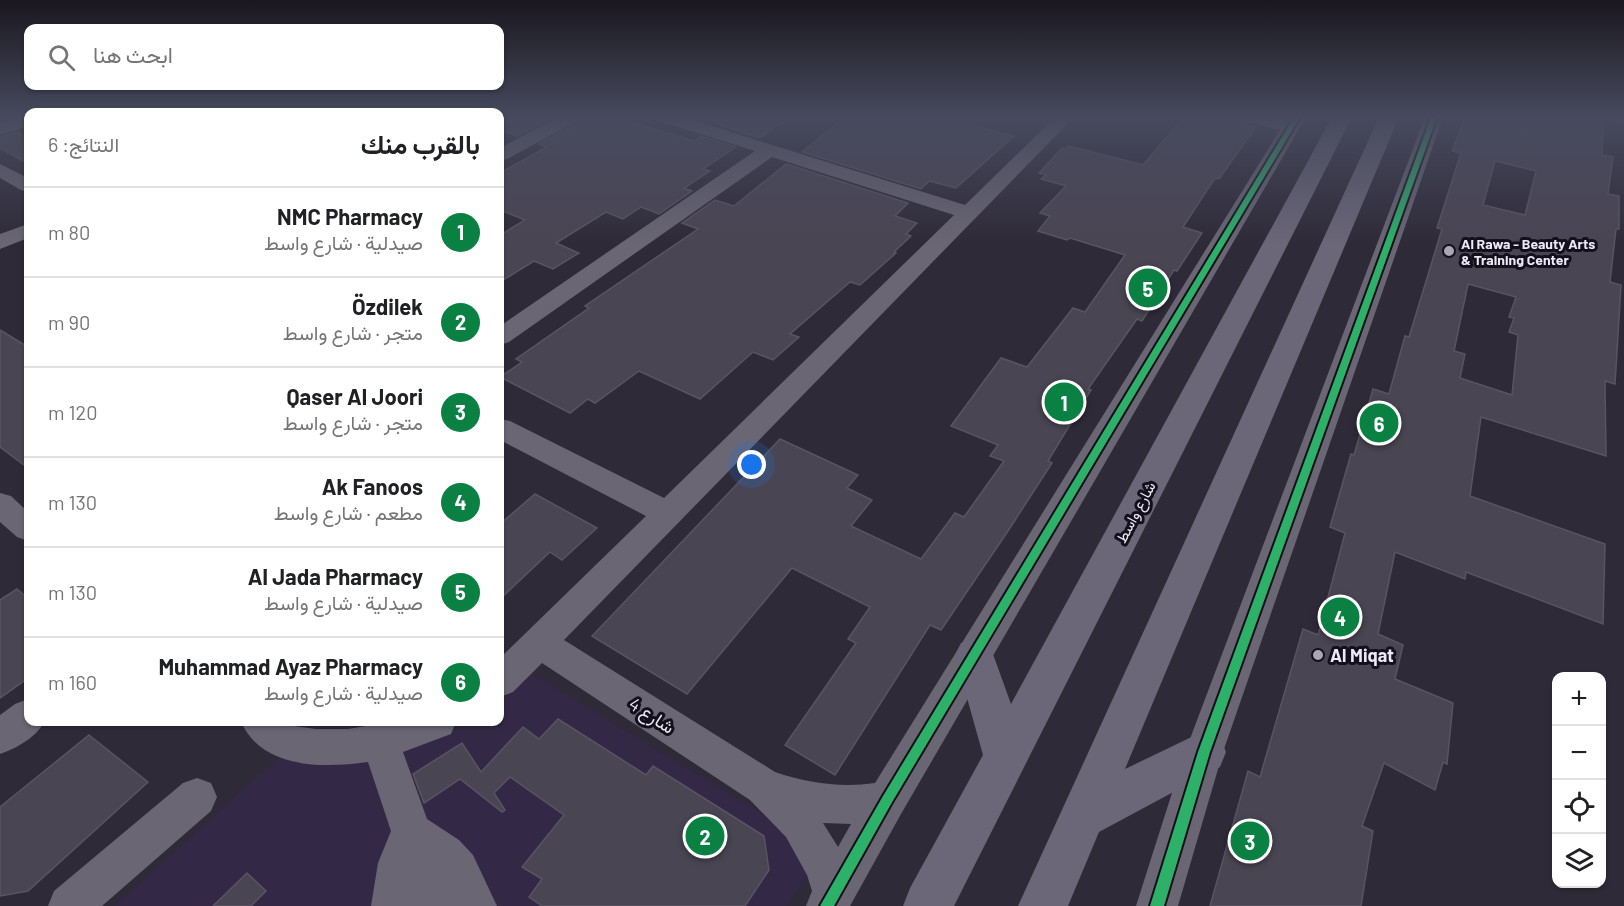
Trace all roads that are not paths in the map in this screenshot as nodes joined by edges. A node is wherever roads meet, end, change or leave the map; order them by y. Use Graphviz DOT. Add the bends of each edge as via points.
graph roads {
  1 [pos="756,159"];
  2 [pos="799,159"];
  3 [pos="1018,159"];
  4 [pos="1271,159"];
  5 [pos="1317,159"];
  6 [pos="1349,159"];
  7 [pos="1359,159"];
  8 [pos="1419,159"];
  9 [pos="0,170"];
  10 [pos="24,184"];
  11 [pos="1341,185"];
  12 [pos="967,212"];
  13 [pos="24,232"];
  14 [pos="0,242"];
  15 [pos="504,334"];
  16 [pos="504,430"];
  17 [pos="0,504"];
  18 [pos="669,514"];
  19 [pos="24,525"];
  20 [pos="540,643"];
  21 [pos="975,655"];
  22 [pos="504,677"];
  23 [pos="24,719"];
  24 [pos="265,726"];
  25 [pos="427,726"];
  26 [pos="0,737"];
  27 [pos="381,742"];
  28 [pos="1204,752"];
  29 [pos="1006,758"];
  30 [pos="764,787"];
  31 [pos="197,797"];
  32 [pos="887,800"];
  33 [pos="1082,816"];
  34 [pos="411,832"];
  35 [pos="831,900"];
  36 [pos="69,906"];
  37 [pos="392,906"];
  38 [pos="433,906"];
  39 [pos="476,906"];
  40 [pos="928,906"];
  41 [pos="1043,906"];
  42 [pos="1157,906"];
  1 -- 15 [label="street"];
  2 -- 12 [label="street"];
  3 -- 12 [label="street"];
  4 -- 21 [label="street"];
  5 -- 29 [label="main road, شارع واسط"];
  6 -- 11 [label="main road"];
  7 -- 11 [label="main road"];
  8 -- 28 [label="street"];
  9 -- 10 [label="street"];
  11 -- 33 [label="main road"];
  12 -- 18 [label="street"];
  13 -- 14 [label="street"];
  16 -- 18 [label="street"];
  17 -- 19 [label="street"];
  18 -- 20 [label="street"];
  20 -- 22 [label="street"];
  20 -- 30 [label="street, شارع 4"];
  21 -- 29 [label="main road"];
  21 -- 32 [label="street"];
  23 -- 26 [label="street"];
  24 -- 27 [label="street" via="286,742 316,747"];
  25 -- 27 [label="street"];
  27 -- 34 [label="street"];
  28 -- 33 [label="main road"];
  28 -- 42 [label="street"];
  29 -- 40 [label="main road, شارع واسط"];
  30 -- 32 [label="street, شارع 4" via="822,805"];
  30 -- 35 [label="street, شارع 4" via="804,830 826,867"];
  31 -- 36 [label="street"];
  32 -- 35 [label="street"];
  33 -- 41 [label="main road"];
  34 -- 37 [label="street" via="399,863"];
  34 -- 38 [label="street"];
  34 -- 39 [label="street" via="441,850 465,877"];
}
